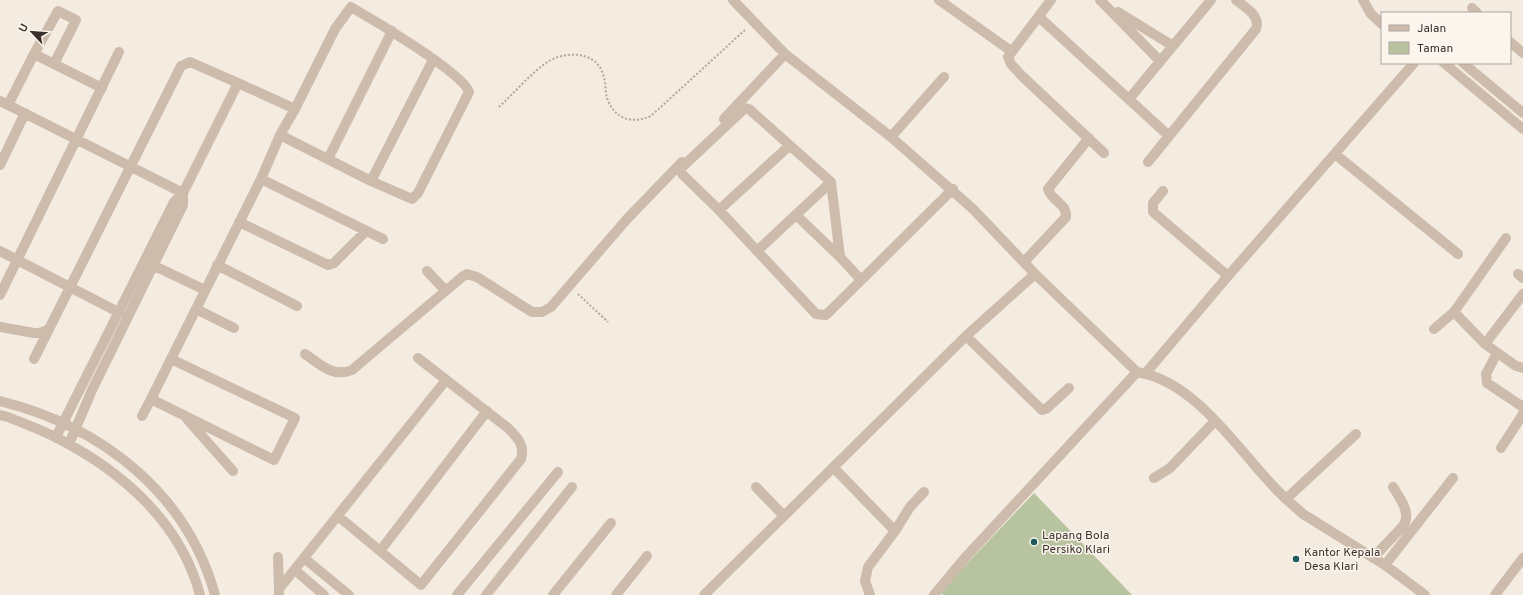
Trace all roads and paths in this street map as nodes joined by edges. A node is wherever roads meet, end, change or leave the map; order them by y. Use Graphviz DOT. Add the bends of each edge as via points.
graph roads {
  1 [pos="733,0"];
  2 [pos="939,0"];
  3 [pos="1236,0"];
  4 [pos="1363,0"];
  5 [pos="1046,2"];
  6 [pos="1102,2"];
  7 [pos="1206,2"];
  8 [pos="1039,17"];
  9 [pos="753,22"];
  10 [pos="1381,23"];
  11 [pos="392,31"];
  12 [pos="1511,43"];
  13 [pos="1173,46"];
  14 [pos="1011,51"];
  15 [pos="119,52"];
  16 [pos="1523,53"];
  17 [pos="34,54"];
  18 [pos="785,54"];
  19 [pos="433,60"];
  20 [pos="1160,61"];
  21 [pos="54,64"];
  22 [pos="1413,64"];
  23 [pos="1445,64"];
  24 [pos="1464,64"];
  25 [pos="944,77"];
  26 [pos="238,83"];
  27 [pos="102,88"];
  28 [pos="1128,99"];
  29 [pos="4,103"];
  30 [pos="499,107"];
  31 [pos="295,109"];
  32 [pos="25,113"];
  33 [pos="1523,113"];
  34 [pos="1523,129"];
  35 [pos="280,135"];
  36 [pos="1169,136"];
  37 [pos="891,137"];
  38 [pos="1089,138"];
  39 [pos="76,139"];
  40 [pos="790,146"];
  41 [pos="1104,153"];
  42 [pos="1335,154"];
  43 [pos="328,159"];
  44 [pos="1148,162"];
  45 [pos="0,165"];
  46 [pos="130,167"];
  47 [pos="679,168"];
  48 [pos="260,179"];
  49 [pos="371,181"];
  50 [pos="831,182"];
  51 [pos="952,189"];
  52 [pos="1163,191"];
  53 [pos="183,193"];
  54 [pos="719,210"];
  55 [pos="796,215"];
  56 [pos="239,222"];
  57 [pos="366,231"];
  58 [pos="1506,238"];
  59 [pos="383,239"];
  60 [pos="0,251"];
  61 [pos="757,251"];
  62 [pos="1458,254"];
  63 [pos="840,257"];
  64 [pos="18,259"];
  65 [pos="1024,262"];
  66 [pos="148,263"];
  67 [pos="217,265"];
  68 [pos="427,271"];
  69 [pos="1035,274"];
  70 [pos="1228,276"];
  71 [pos="861,280"];
  72 [pos="69,286"];
  73 [pos="569,286"];
  74 [pos="205,290"];
  75 [pos="445,290"];
  76 [pos="1523,294"];
  77 [pos="0,295"];
  78 [pos="297,306"];
  79 [pos="196,309"];
  80 [pos="120,312"];
  81 [pos="1454,312"];
  82 [pos="608,322"];
  83 [pos="0,327"];
  84 [pos="234,328"];
  85 [pos="49,329"];
  86 [pos="1434,329"];
  87 [pos="966,336"];
  88 [pos="1485,344"];
  89 [pos="1497,353"];
  90 [pos="305,354"];
  91 [pos="418,358"];
  92 [pos="34,359"];
  93 [pos="171,359"];
  94 [pos="1523,368"];
  95 [pos="1141,373"];
  96 [pos="446,380"];
  97 [pos="83,384"];
  98 [pos="1069,388"];
  99 [pos="92,390"];
  100 [pos="151,399"];
  101 [pos="0,401"];
  102 [pos="1523,407"];
  103 [pos="487,412"];
  104 [pos="1523,414"];
  105 [pos="0,415"];
  106 [pos="184,415"];
  107 [pos="142,416"];
  108 [pos="1215,421"];
  109 [pos="63,423"];
  110 [pos="76,429"];
  111 [pos="1356,434"];
  112 [pos="56,438"];
  113 [pos="69,444"];
  114 [pos="1502,448"];
  115 [pos="833,466"];
  116 [pos="233,471"];
  117 [pos="558,472"];
  118 [pos="1154,478"];
  119 [pos="1453,478"];
  120 [pos="572,487"];
  121 [pos="756,487"];
  122 [pos="1394,487"];
  123 [pos="924,492"];
  124 [pos="1286,499"];
  125 [pos="338,516"];
  126 [pos="784,516"];
  127 [pos="611,523"];
  128 [pos="895,531"];
  129 [pos="380,551"];
  130 [pos="647,556"];
  131 [pos="278,557"];
  132 [pos="304,558"];
  133 [pos="1373,558"];
  134 [pos="1523,558"];
  135 [pos="1384,565"];
  136 [pos="294,570"];
  137 [pos="279,592"];
  138 [pos="936,594"];
  139 [pos="200,595"];
  140 [pos="215,595"];
  141 [pos="324,595"];
  142 [pos="349,595"];
  143 [pos="457,595"];
  144 [pos="486,595"];
  145 [pos="553,595"];
  146 [pos="616,595"];
  147 [pos="704,595"];
  148 [pos="870,595"];
  149 [pos="1425,595"];
  150 [pos="1495,595"];
  1 -- 9 [label="street"];
  2 -- 14 [label="street"];
  3 -- 36 [label="street" via="1257,19 1256,28"];
  4 -- 10 [label="street" via="1371,14"];
  5 -- 8 [label="street"];
  6 -- 13 [label="street"];
  6 -- 20 [label="street"];
  7 -- 13 [label="street"];
  8 -- 14 [label="street"];
  8 -- 28 [label="street"];
  9 -- 18 [label="street"];
  9 -- 30 [label="path" via="651,116 638,121 625,118 614,111 607,98 603,73 594,61 580,54 561,55 547,62"];
  11 -- 19 [label="street"];
  11 -- 31 [label="street" via="351,7 335,29"];
  11 -- 43 [label="street"];
  12 -- 16 [label="street"];
  13 -- 20 [label="street"];
  14 -- 38 [label="street" via="1008,57 1011,64"];
  15 -- 27 [label="street"];
  17 -- 21 [label="street"];
  17 -- 21 [label="street" via="58,11 76,20"];
  17 -- 29 [label="street"];
  18 -- 37 [label="street"];
  18 -- 47 [label="street"];
  19 -- 49 [label="street"];
  19 -- 49 [label="street" via="468,87 469,92 462,108 415,197 408,198"];
  20 -- 28 [label="street"];
  21 -- 27 [label="street"];
  22 -- 42 [label="street"];
  23 -- 34 [label="street"];
  24 -- 33 [label="street"];
  25 -- 37 [label="street"];
  26 -- 31 [label="street"];
  26 -- 46 [label="street" via="190,62 181,66"];
  26 -- 53 [label="street"];
  27 -- 39 [label="street"];
  28 -- 36 [label="street"];
  29 -- 32 [label="street"];
  31 -- 35 [label="street"];
  32 -- 39 [label="street"];
  32 -- 45 [label="street"];
  35 -- 43 [label="street"];
  35 -- 48 [label="street"];
  36 -- 44 [label="street"];
  37 -- 51 [label="street"];
  38 -- 41 [label="street"];
  38 -- 65 [label="street" via="1048,190 1049,195 1064,206 1066,217"];
  39 -- 46 [label="street"];
  39 -- 64 [label="street"];
  40 -- 47 [label="street" via="745,108"];
  40 -- 50 [label="street"];
  40 -- 54 [label="street"];
  42 -- 62 [label="street"];
  42 -- 70 [label="street"];
  43 -- 49 [label="street"];
  46 -- 53 [label="street"];
  46 -- 72 [label="street"];
  47 -- 54 [label="street" via="682,175"];
  47 -- 73 [label="street" via="627,219"];
  48 -- 56 [label="street"];
  48 -- 57 [label="street"];
  50 -- 55 [label="street"];
  50 -- 63 [label="street"];
  51 -- 65 [label="street" via="974,208"];
  51 -- 71 [label="street"];
  52 -- 70 [label="street" via="1153,203 1153,212"];
  53 -- 66 [label="street" via="174,202"];
  54 -- 61 [label="street"];
  55 -- 61 [label="street"];
  55 -- 63 [label="street"];
  56 -- 57 [label="street" via="328,265 334,263"];
  56 -- 67 [label="street"];
  57 -- 59 [label="street"];
  58 -- 81 [label="street"];
  60 -- 64 [label="street"];
  61 -- 71 [label="street" via="819,315 826,315"];
  63 -- 71 [label="street"];
  64 -- 72 [label="street"];
  64 -- 77 [label="street"];
  65 -- 69 [label="street"];
  66 -- 74 [label="street"];
  66 -- 80 [label="street"];
  66 -- 99 [label="street"];
  67 -- 74 [label="street"];
  67 -- 78 [label="street"];
  68 -- 75 [label="street"];
  69 -- 87 [label="street"];
  69 -- 95 [label="street"];
  70 -- 95 [label="street"];
  72 -- 80 [label="street"];
  72 -- 85 [label="street"];
  73 -- 75 [label="street" via="551,307 537,313 472,274 462,276"];
  73 -- 82 [label="path"];
  74 -- 79 [label="street"];
  75 -- 90 [label="street" via="352,370 337,374"];
  76 -- 88 [label="street"];
  79 -- 84 [label="street"];
  79 -- 93 [label="street"];
  80 -- 97 [label="street"];
  81 -- 86 [label="street"];
  81 -- 88 [label="street"];
  83 -- 85 [label="street" via="34,333"];
  85 -- 92 [label="street"];
  87 -- 98 [label="street" via="1042,410"];
  87 -- 115 [label="street"];
  88 -- 89 [label="street"];
  89 -- 94 [label="street"];
  89 -- 102 [label="street" via="1486,374 1486,383"];
  91 -- 96 [label="street"];
  93 -- 100 [label="street"];
  93 -- 106 [label="street" via="295,418 274,460"];
  95 -- 108 [label="street" via="1171,385 1192,399"];
  95 -- 138 [label="street" via="964,559"];
  96 -- 103 [label="street"];
  96 -- 125 [label="street"];
  97 -- 99 [label="street"];
  97 -- 109 [label="street"];
  99 -- 110 [label="street"];
  100 -- 106 [label="street"];
  100 -- 107 [label="street"];
  101 -- 109 [label="street"];
  103 -- 129 [label="street"];
  103 -- 129 [label="street" via="520,439 524,451 521,459 421,585"];
  104 -- 114 [label="street"];
  105 -- 112 [label="street"];
  106 -- 116 [label="street"];
  108 -- 118 [label="street" via="1170,468"];
  108 -- 124 [label="street" via="1272,487"];
  109 -- 110 [label="street"];
  109 -- 112 [label="street"];
  110 -- 113 [label="street"];
  110 -- 140 [label="street" via="126,460 174,510 201,555"];
  111 -- 124 [label="street"];
  112 -- 113 [label="street"];
  113 -- 139 [label="street" via="130,486 150,505 178,541"];
  115 -- 126 [label="street"];
  115 -- 128 [label="street"];
  117 -- 143 [label="street"];
  119 -- 135 [label="street"];
  120 -- 144 [label="street"];
  121 -- 126 [label="street"];
  122 -- 133 [label="street" via="1406,513 1406,520"];
  123 -- 128 [label="street" via="910,507"];
  124 -- 133 [label="street" via="1314,522"];
  125 -- 129 [label="street"];
  125 -- 132 [label="street"];
  126 -- 147 [label="street"];
  127 -- 145 [label="street"];
  128 -- 148 [label="street" via="865,574 866,588"];
  130 -- 146 [label="street"];
  131 -- 137 [label="street"];
  132 -- 136 [label="street"];
  132 -- 142 [label="street"];
  133 -- 135 [label="street"];
  134 -- 150 [label="street"];
  135 -- 149 [label="street"];
  136 -- 137 [label="street"];
  136 -- 141 [label="street"];
}
